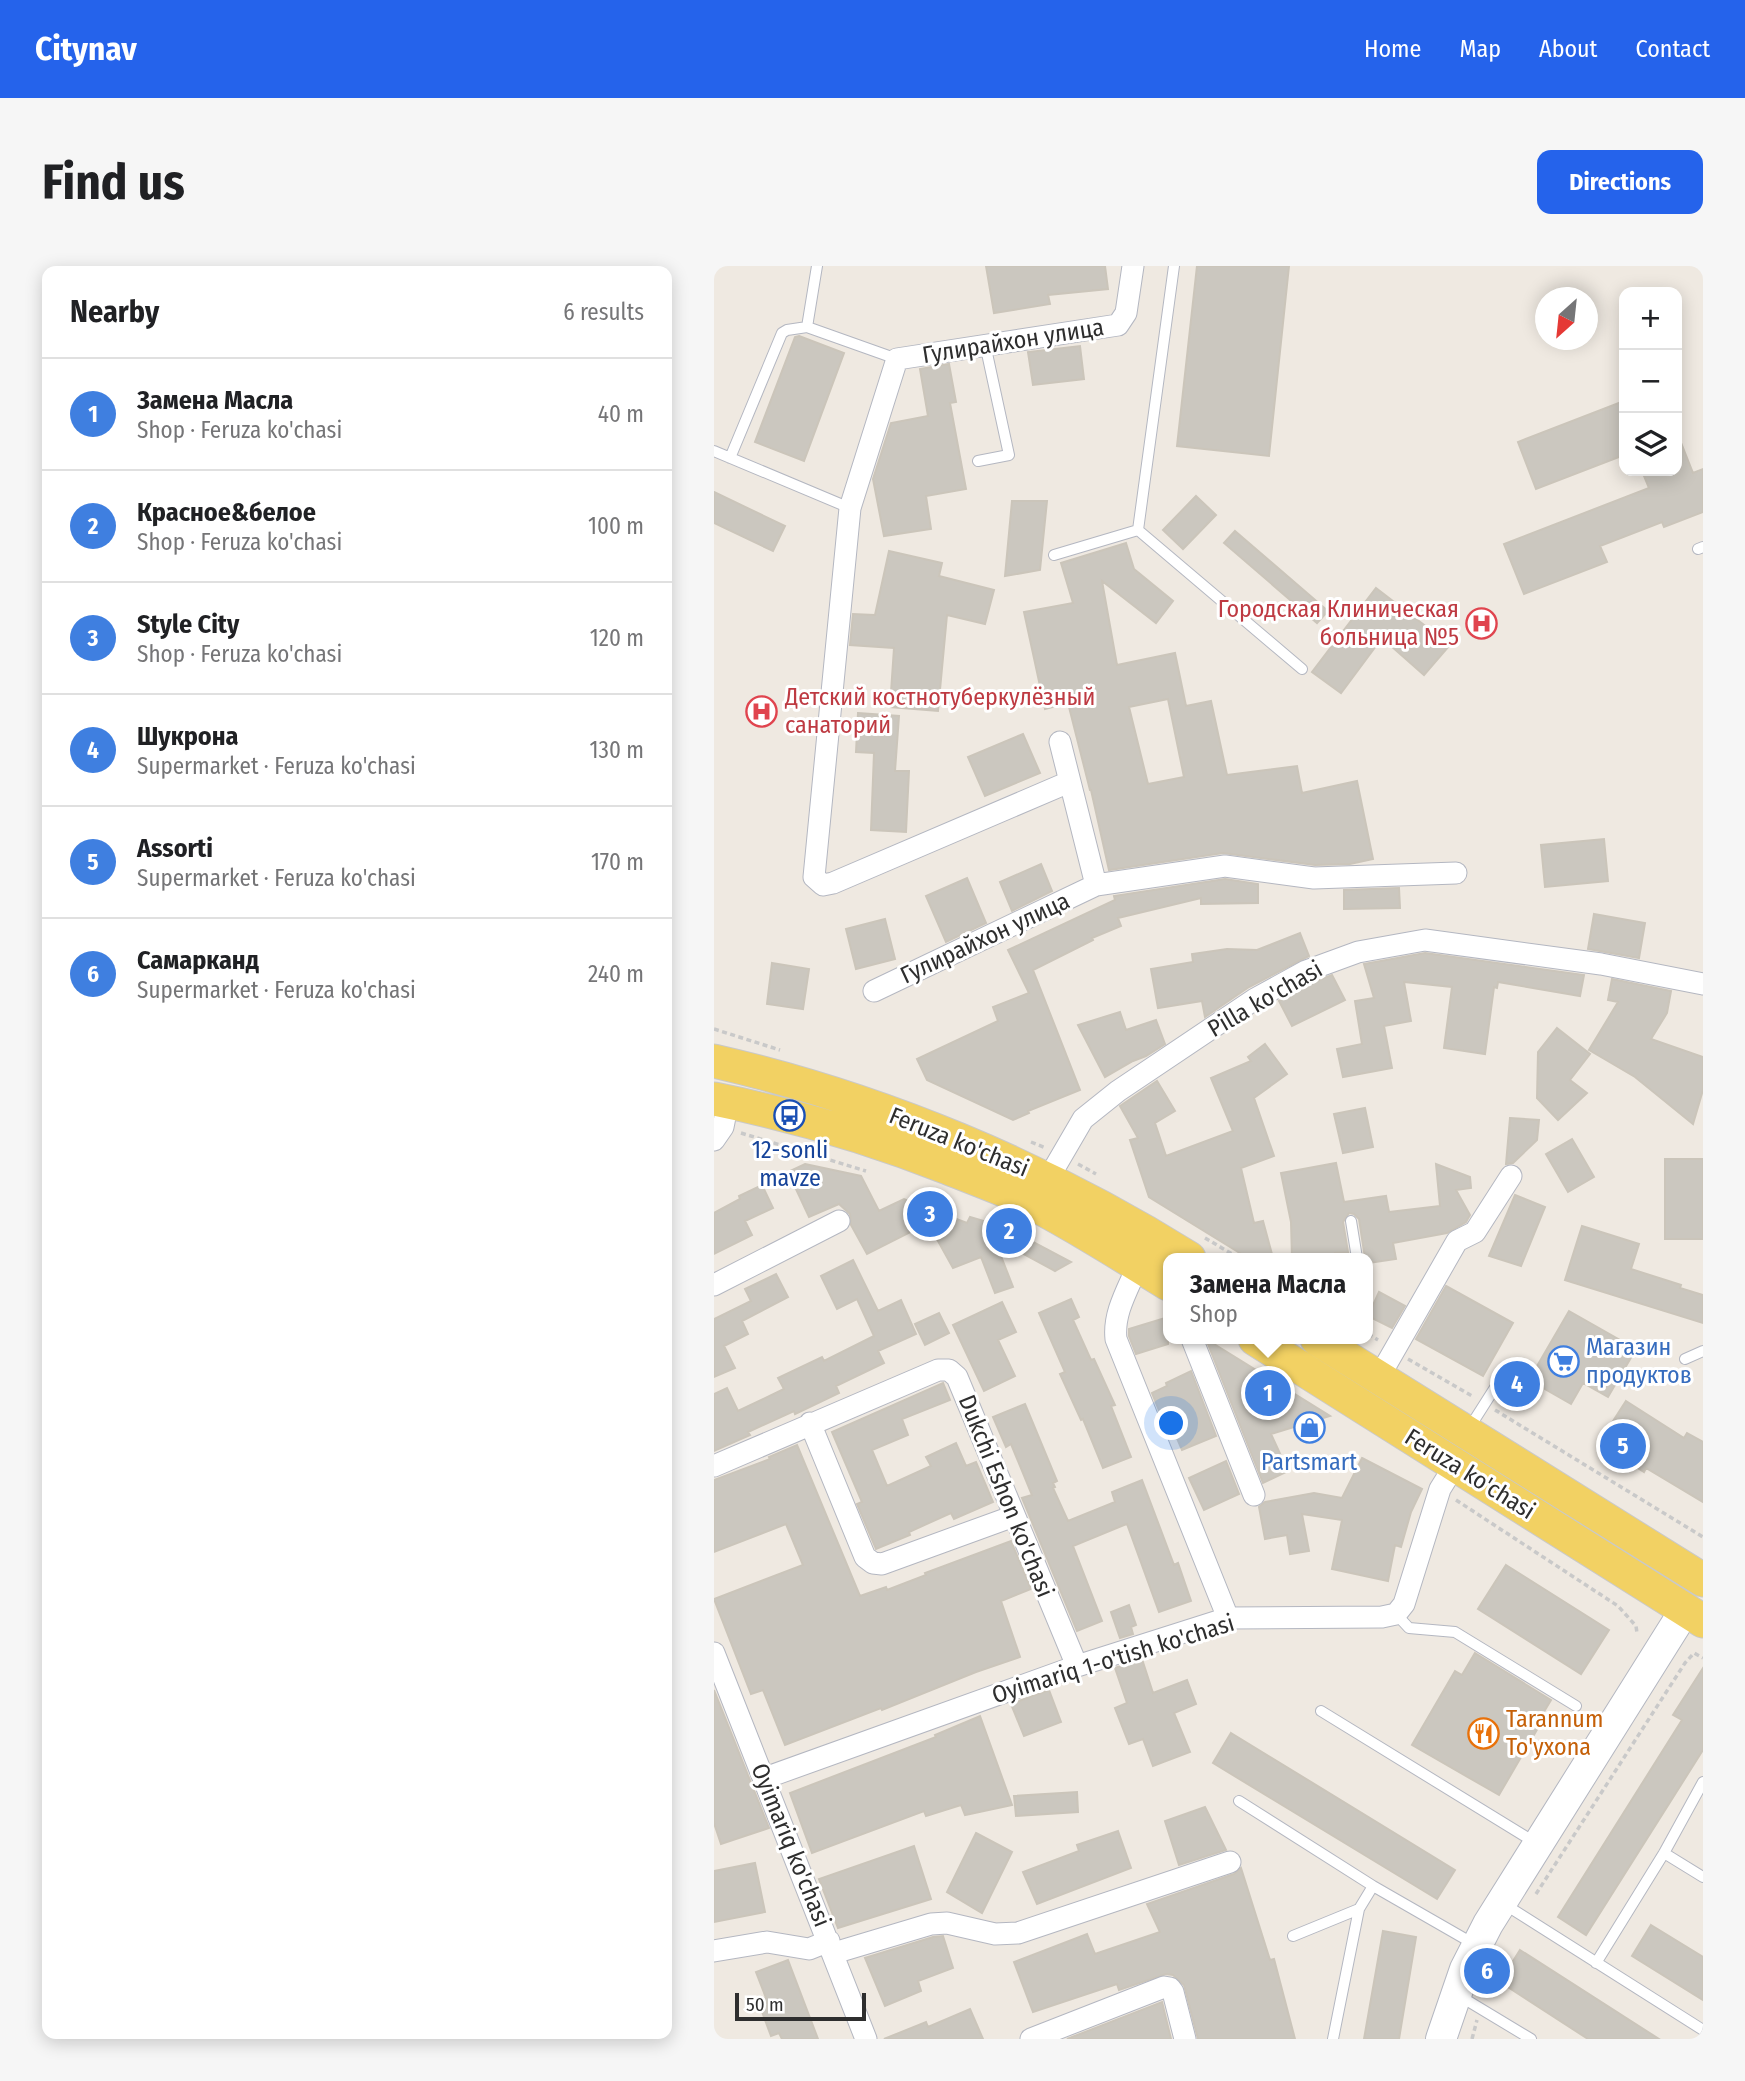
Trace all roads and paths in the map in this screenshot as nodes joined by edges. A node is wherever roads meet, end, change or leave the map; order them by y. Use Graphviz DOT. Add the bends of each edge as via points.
graph roads {
  1 [pos="817,266"];
  2 [pos="1133,266"];
  3 [pos="1174,266"];
  4 [pos="807,327"];
  5 [pos="985,344"];
  6 [pos="897,359"];
  7 [pos="714,452"];
  8 [pos="730,458"];
  9 [pos="978,461"];
  10 [pos="850,508"];
  11 [pos="1138,530"];
  12 [pos="1054,555"];
  13 [pos="1302,668"];
  14 [pos="1060,742"];
  15 [pos="1069,782"];
  16 [pos="1456,873"];
  17 [pos="1096,885"];
  18 [pos="1703,985"];
  19 [pos="874,991"];
  20 [pos="714,1061"];
  21 [pos="720,1117"];
  22 [pos="866,1171"];
  23 [pos="1511,1176"];
  24 [pos="1048,1179"];
  25 [pos="839,1221"];
  26 [pos="1351,1221"];
  27 [pos="1181,1253"];
  28 [pos="1356,1253"];
  29 [pos="1138,1265"];
  30 [pos="1163,1281"];
  31 [pos="714,1285"];
  32 [pos="1373,1342"];
  33 [pos="1194,1344"];
  34 [pos="1263,1344"];
  35 [pos="1332,1344"];
  36 [pos="1335,1344"];
  37 [pos="1703,1350"];
  38 [pos="1685,1359"];
  39 [pos="1386,1364"];
  40 [pos="1320,1380"];
  41 [pos="1496,1386"];
  42 [pos="1484,1403"];
  43 [pos="810,1423"];
  44 [pos="1467,1432"];
  45 [pos="714,1466"];
  46 [pos="1448,1477"];
  47 [pos="1254,1495"];
  48 [pos="1014,1516"];
  49 [pos="1703,1536"];
  50 [pos="1703,1580"];
  51 [pos="1396,1615"];
  52 [pos="1694,1616"];
  53 [pos="1228,1618"];
  54 [pos="1637,1633"];
  55 [pos="1703,1658"];
  56 [pos="716,1665"];
  57 [pos="1077,1666"];
  58 [pos="1576,1706"];
  59 [pos="1321,1711"];
  60 [pos="765,1778"];
  61 [pos="1703,1782"];
  62 [pos="1238,1801"];
  63 [pos="1537,1843"];
  64 [pos="1664,1853"];
  65 [pos="1230,1861"];
  66 [pos="1703,1878"];
  67 [pos="1373,1886"];
  68 [pos="1511,1908"];
  69 [pos="1359,1909"];
  70 [pos="1293,1936"];
  71 [pos="1476,1946"];
  72 [pos="832,1947"];
  73 [pos="714,1951"];
  74 [pos="1597,1963"];
  75 [pos="1456,1993"];
  76 [pos="1703,2030"];
  77 [pos="866,2039"];
  78 [pos="1031,2039"];
  79 [pos="1185,2039"];
  80 [pos="1333,2039"];
  81 [pos="1441,2039"];
  82 [pos="1531,2039"];
  1 -- 4 [label="lane"];
  2 -- 5 [label="street, Гулирайхон улица" via="1126,313 1118,325"];
  3 -- 11 [label="lane"];
  4 -- 6 [label="lane"];
  4 -- 8 [label="lane" via="782,333"];
  5 -- 6 [label="street, Гулирайхон улица"];
  5 -- 9 [label="lane" via="1009,455"];
  6 -- 10 [label="street, Гулирайхон улица"];
  7 -- 8 [label="lane"];
  8 -- 10 [label="lane"];
  10 -- 15 [label="street, Гулирайхон улица" via="814,877 823,885 833,883"];
  11 -- 12 [label="lane"];
  11 -- 13 [label="lane"];
  14 -- 15 [label="street, Гулирайхон улица"];
  15 -- 17 [label="street, Гулирайхон улица"];
  16 -- 17 [label="street, Гулирайхон улица" via="1314,878 1225,866"];
  17 -- 19 [label="street, Гулирайхон улица"];
  18 -- 24 [label="street, Pilla ko'chasi" via="1601,964 1425,940 1358,952 1306,971 1255,999 1118,1091 1083,1119"];
  20 -- 24 [label="main road, Feruza ko'chasi" via="869,1106"];
  21 -- 22 [label="path"];
  21 -- 29 [label="main road, Feruza ko'chasi" via="790,1116 855,1134 1019,1197"];
  23 -- 39 [label="street" via="1475,1232 1457,1241"];
  24 -- 27 [label="main road, Feruza ko'chasi"];
  25 -- 31 [label="street"];
  26 -- 28 [label="lane"];
  29 -- 30 [label="main road, Feruza ko'chasi"];
  29 -- 53 [label="street" via="1117,1314 1116,1339"];
  32 -- 39 [label="path"];
  33 -- 47 [label="street"];
  34 -- 40 [label="main road, Feruza ko'chasi"];
  35 -- 40 [label="main road" via="1341,1361 1339,1371"];
  36 -- 39 [label="main road, Feruza ko'chasi"];
  37 -- 38 [label="lane"];
  39 -- 42 [label="path"];
  39 -- 44 [label="main road, Feruza ko'chasi"];
  40 -- 46 [label="main road, Feruza ko'chasi"];
  41 -- 42 [label="lane"];
  42 -- 44 [label="lane"];
  42 -- 49 [label="path"];
  43 -- 45 [label="street, Dukchi Eshon ko'chasi"];
  43 -- 48 [label="street" via="865,1557 873,1563 882,1564"];
  43 -- 48 [label="street, Dukchi Eshon ko'chasi" via="937,1370 949,1370 957,1377"];
  44 -- 50 [label="main road, Feruza ko'chasi"];
  46 -- 51 [label="street" via="1404,1604"];
  46 -- 52 [label="main road, Feruza ko'chasi"];
  46 -- 54 [label="path" via="1618,1606"];
  48 -- 57 [label="street, Dukchi Eshon ko'chasi"];
  50 -- 52 [label="main road, Feruza ko'chasi"];
  51 -- 53 [label="street, Oyimariq 1-o'tish ko'chasi"];
  51 -- 58 [label="lane" via="1409,1628 1455,1632"];
  52 -- 63 [label="street, Feruza ko'chasi"];
  53 -- 57 [label="street, Oyimariq 1-o'tish ko'chasi"];
  55 -- 68 [label="path" via="1694,1653 1685,1663 1543,1885"];
  56 -- 60 [label="street, Oyimariq ko'chasi"];
  57 -- 60 [label="street, Oyimariq 1-o'tish ko'chasi"];
  59 -- 63 [label="lane"];
  60 -- 72 [label="street, Oyimariq ko'chasi"];
  61 -- 64 [label="lane"];
  62 -- 67 [label="lane"];
  63 -- 68 [label="street, Feruza ko'chasi"];
  64 -- 66 [label="lane"];
  64 -- 74 [label="lane"];
  65 -- 72 [label="street" via="1018,1933 995,1934 939,1923"];
  67 -- 69 [label="lane"];
  67 -- 71 [label="lane"];
  68 -- 71 [label="street, Feruza ko'chasi"];
  68 -- 74 [label="lane"];
  69 -- 70 [label="lane"];
  69 -- 80 [label="lane"];
  71 -- 75 [label="street, Feruza ko'chasi"];
  72 -- 73 [label="street" via="810,1949 767,1942"];
  72 -- 77 [label="street, Oyimariq ko'chasi"];
  74 -- 76 [label="lane"];
  75 -- 81 [label="street, Feruza ko'chasi"];
  75 -- 82 [label="lane"];
  78 -- 79 [label="street" via="1164,1987 1173,1992"];
}
